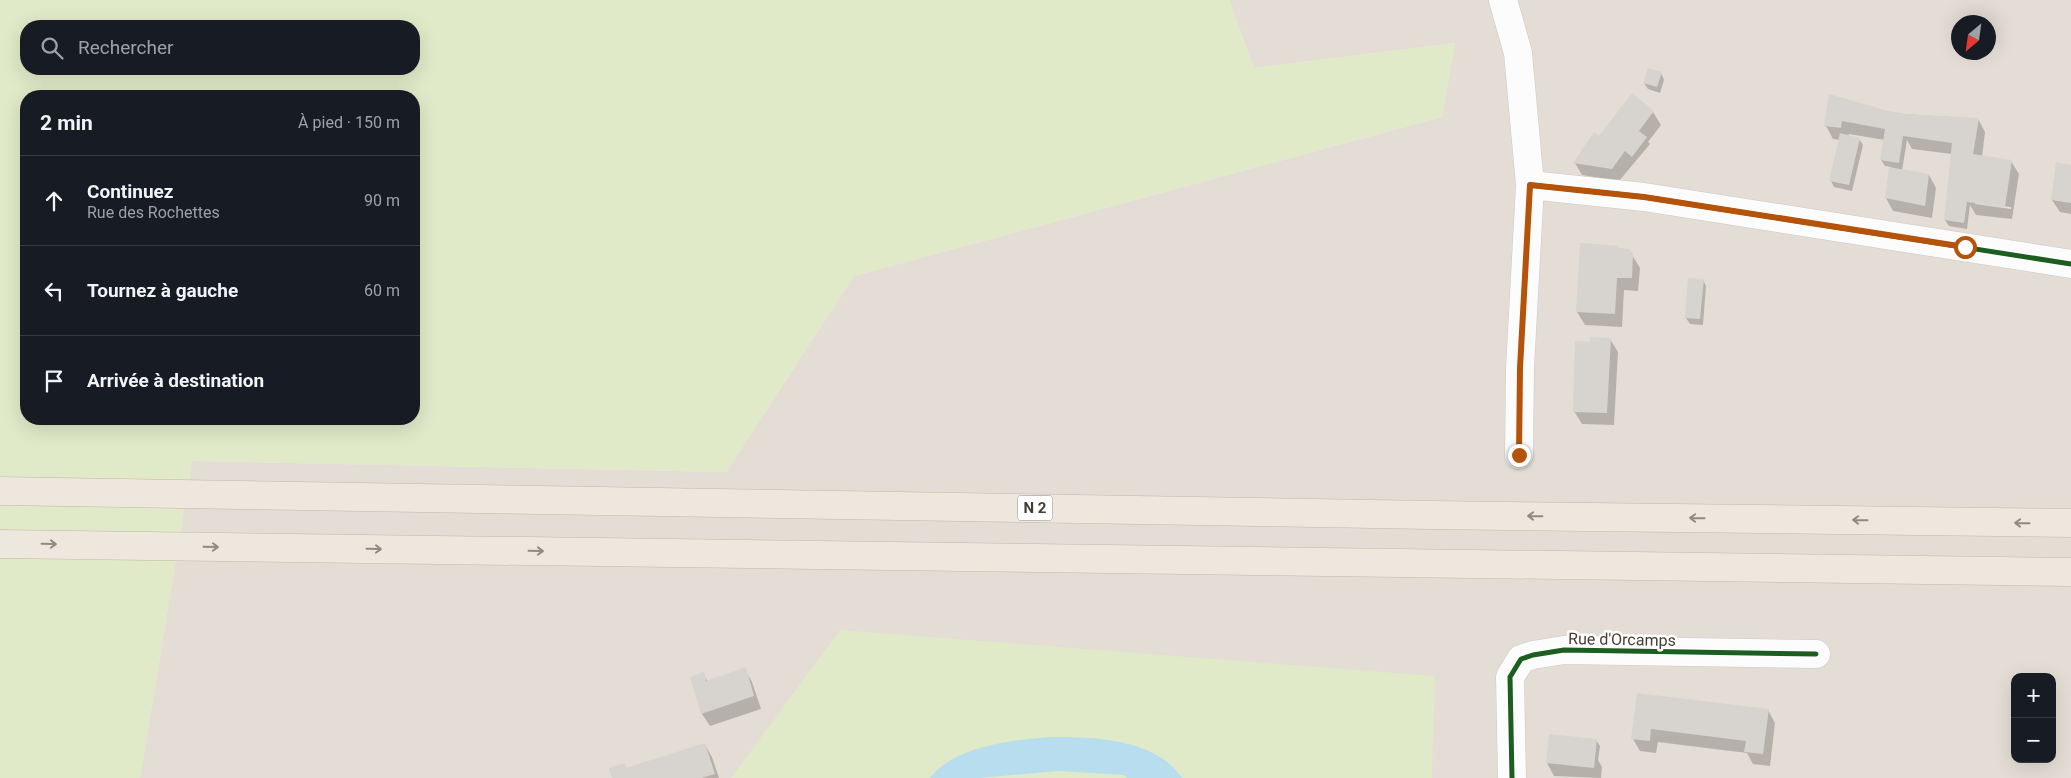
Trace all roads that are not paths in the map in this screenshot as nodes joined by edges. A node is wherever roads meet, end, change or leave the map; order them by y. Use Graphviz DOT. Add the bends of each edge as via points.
graph roads {
  1 [pos="1503,0"];
  2 [pos="1530,185"];
  3 [pos="2071,264"];
  4 [pos="1519,455"];
  5 [pos="0,491"];
  6 [pos="2071,523"];
  7 [pos="0,544"];
  8 [pos="2071,572"];
  9 [pos="1816,654"];
  10 [pos="1512,778"];
  1 -- 2 [label="street" via="1518,53"];
  2 -- 3 [label="street" via="1644,197"];
  2 -- 4 [label="street" via="1520,368"];
  6 -- 5 [label="highway, N 2, one-way"];
  7 -- 8 [label="highway, one-way"];
  9 -- 10 [label="street, Rue d'Orcamps" via="1564,650 1521,659 1510,677"];
}
